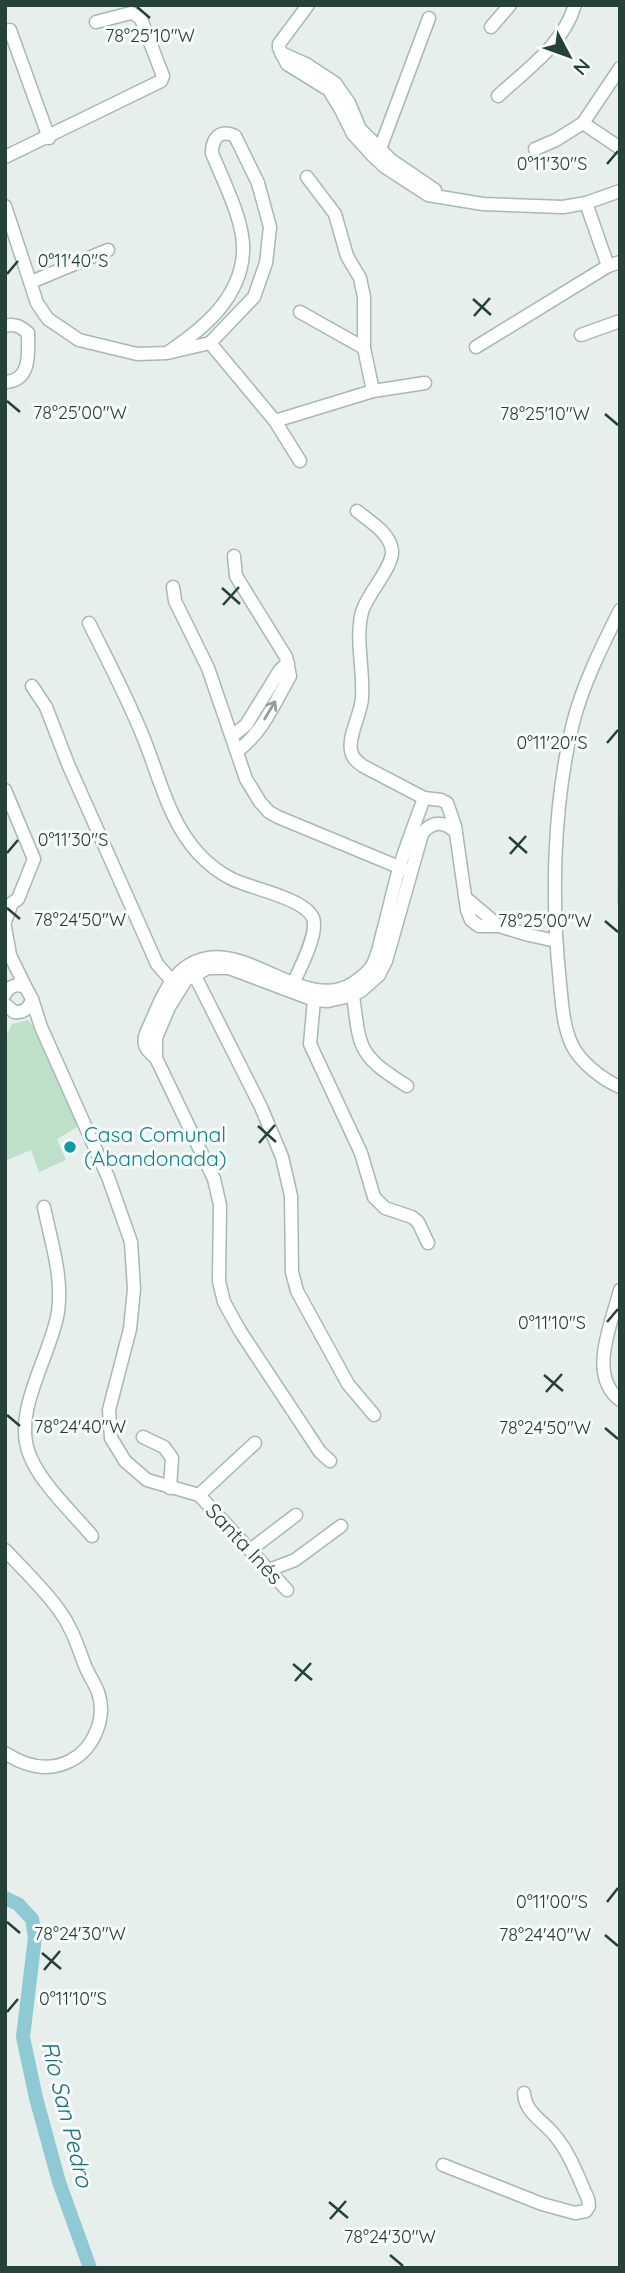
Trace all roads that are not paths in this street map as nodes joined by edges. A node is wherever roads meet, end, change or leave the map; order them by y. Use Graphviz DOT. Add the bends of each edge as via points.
graph roads {
  1 [pos="308,5"];
  2 [pos="510,5"];
  3 [pos="575,5"];
  4 [pos="429,18"];
  5 [pos="96,22"];
  6 [pos="491,27"];
  7 [pos="10,30"];
  8 [pos="281,53"];
  9 [pos="620,68"];
  10 [pos="498,96"];
  11 [pos="583,123"];
  12 [pos="49,138"];
  13 [pos="620,148"];
  14 [pos="380,149"];
  15 [pos="535,149"];
  16 [pos="5,158"];
  17 [pos="307,177"];
  18 [pos="620,191"];
  19 [pos="440,195"];
  20 [pos="586,203"];
  21 [pos="5,206"];
  22 [pos="108,250"];
  23 [pos="614,264"];
  24 [pos="30,282"];
  25 [pos="300,312"];
  26 [pos="48,319"];
  27 [pos="620,321"];
  28 [pos="5,326"];
  29 [pos="29,333"];
  30 [pos="582,335"];
  31 [pos="210,343"];
  32 [pos="476,347"];
  33 [pos="364,348"];
  34 [pos="167,353"];
  35 [pos="5,382"];
  36 [pos="425,383"];
  37 [pos="373,391"];
  38 [pos="275,421"];
  39 [pos="300,461"];
  40 [pos="357,510"];
  41 [pos="234,556"];
  42 [pos="173,587"];
  43 [pos="620,610"];
  44 [pos="89,623"];
  45 [pos="288,663"];
  46 [pos="32,685"];
  47 [pos="232,736"];
  48 [pos="237,751"];
  49 [pos="5,790"];
  50 [pos="424,798"];
  51 [pos="456,834"];
  52 [pos="405,869"];
  53 [pos="7,927"];
  54 [pos="556,941"];
  55 [pos="15,965"];
  56 [pos="194,974"];
  57 [pos="172,981"];
  58 [pos="292,986"];
  59 [pos="7,992"];
  60 [pos="29,993"];
  61 [pos="353,995"];
  62 [pos="314,1000"];
  63 [pos="10,1008"];
  64 [pos="5,1025"];
  65 [pos="41,1027"];
  66 [pos="156,1058"];
  67 [pos="407,1086"];
  68 [pos="620,1087"];
  69 [pos="44,1207"];
  70 [pos="428,1243"];
  71 [pos="620,1290"];
  72 [pos="620,1400"];
  73 [pos="374,1415"];
  74 [pos="143,1437"];
  75 [pos="255,1443"];
  76 [pos="330,1461"];
  77 [pos="170,1488"];
  78 [pos="199,1495"];
  79 [pos="296,1515"];
  80 [pos="341,1526"];
  81 [pos="92,1536"];
  82 [pos="5,1550"];
  83 [pos="250,1550"];
  84 [pos="269,1570"];
  85 [pos="287,1590"];
  86 [pos="5,1752"];
  87 [pos="524,2093"];
  88 [pos="443,2165"];
  1 -- 8 [label="street" via="279,44"];
  2 -- 6 [label="street"];
  3 -- 10 [label="street" via="563,33"];
  4 -- 14 [label="street"];
  5 -- 12 [label="street" via="131,13 141,19 161,81"];
  7 -- 12 [label="street"];
  8 -- 14 [label="street" via="335,83 360,129"];
  8 -- 19 [label="street" via="287,64 329,90 352,134 385,167 428,195"];
  9 -- 11 [label="street"];
  11 -- 13 [label="street"];
  11 -- 15 [label="street"];
  12 -- 16 [label="street"];
  14 -- 19 [label="street"];
  17 -- 33 [label="street" via="335,214 347,256 360,278"];
  18 -- 20 [label="street"];
  19 -- 20 [label="street" via="520,207"];
  20 -- 23 [label="street"];
  21 -- 24 [label="street"];
  22 -- 24 [label="street"];
  23 -- 32 [label="street"];
  24 -- 26 [label="street"];
  25 -- 33 [label="street"];
  26 -- 29 [label="street"];
  26 -- 34 [label="street" via="79,340 106,348"];
  27 -- 30 [label="street"];
  28 -- 29 [label="street" via="21,327"];
  29 -- 35 [label="street" via="25,372"];
  31 -- 34 [label="street"];
  31 -- 34 [label="street" via="254,297 266,263 270,227 258,183 235,136 224,133 212,144 212,153 240,227 243,251 236,283 218,312"];
  31 -- 38 [label="street"];
  33 -- 37 [label="street"];
  36 -- 37 [label="street"];
  37 -- 38 [label="street"];
  38 -- 39 [label="street"];
  40 -- 50 [label="street" via="387,537 392,555 362,614 362,698 350,746 356,761"];
  41 -- 45 [label="street" via="236,576"];
  42 -- 47 [label="street" via="174,601 208,668"];
  43 -- 54 [label="street" via="572,727 555,864"];
  44 -- 58 [label="street" via="131,706 180,831 217,870 302,906 311,915 313,934"];
  45 -- 47 [label="street" via="246,725"];
  48 -- 45 [label="street, one-way" via="256,733 290,676"];
  46 -- 57 [label="street" via="46,706 157,964"];
  47 -- 48 [label="street"];
  48 -- 52 [label="street" via="252,792 269,813"];
  49 -- 53 [label="street, Santa Inés" via="34,859 12,903"];
  50 -- 51 [label="street" via="447,803"];
  50 -- 52 [label="street"];
  51 -- 52 [label="street" via="441,823 428,827"];
  51 -- 54 [label="street" via="471,920 479,926 499,926"];
  52 -- 58 [label="street" via="377,954 366,973 337,990"];
  52 -- 61 [label="street" via="383,968"];
  53 -- 55 [label="street, Santa Inés"];
  54 -- 68 [label="street" via="565,1024 573,1048 601,1076"];
  55 -- 59 [label="street, Santa Inés"];
  55 -- 60 [label="street, Santa Inés"];
  56 -- 58 [label="street" via="208,968 229,968"];
  56 -- 66 [label="street" via="169,1007 156,1038"];
  56 -- 73 [label="street" via="282,1157 291,1196 296,1291 348,1384"];
  57 -- 58 [label="street" via="187,966 215,957 229,958"];
  57 -- 66 [label="street" via="144,1037 145,1047"];
  58 -- 62 [label="street"];
  59 -- 60 [label="street" via="18,985"];
  60 -- 63 [label="street" via="26,1010"];
  60 -- 65 [label="street, Santa Inés"];
  61 -- 62 [label="street"];
  61 -- 67 [label="street" via="358,1040 364,1052"];
  62 -- 70 [label="street" via="310,1044 361,1153 374,1197 385,1208 418,1222"];
  63 -- 64 [label="street"];
  63 -- 65 [label="street"];
  65 -- 77 [label="street, Santa Inés" via="108,1177 131,1242 131,1329 109,1410 111,1438 136,1472"];
  66 -- 76 [label="street" via="214,1179 220,1205 223,1302"];
  69 -- 81 [label="street" via="59,1277 58,1313 29,1401 25,1434 40,1475"];
  71 -- 72 [label="street" via="604,1355 604,1377"];
  74 -- 77 [label="street" via="164,1447 172,1458"];
  75 -- 78 [label="street"];
  77 -- 78 [label="street, Santa Inés"];
  78 -- 83 [label="street, Santa Inés"];
  79 -- 83 [label="street"];
  80 -- 84 [label="street" via="295,1560"];
  82 -- 86 [label="street" via="47,1594 73,1630 99,1694 101,1719 80,1756 59,1767 20,1762"];
  83 -- 84 [label="street, Santa Inés"];
  84 -- 85 [label="street, Santa Inés"];
  87 -- 88 [label="street" via="531,2111 568,2154 588,2199 586,2211 575,2213 542,2204"];
}
